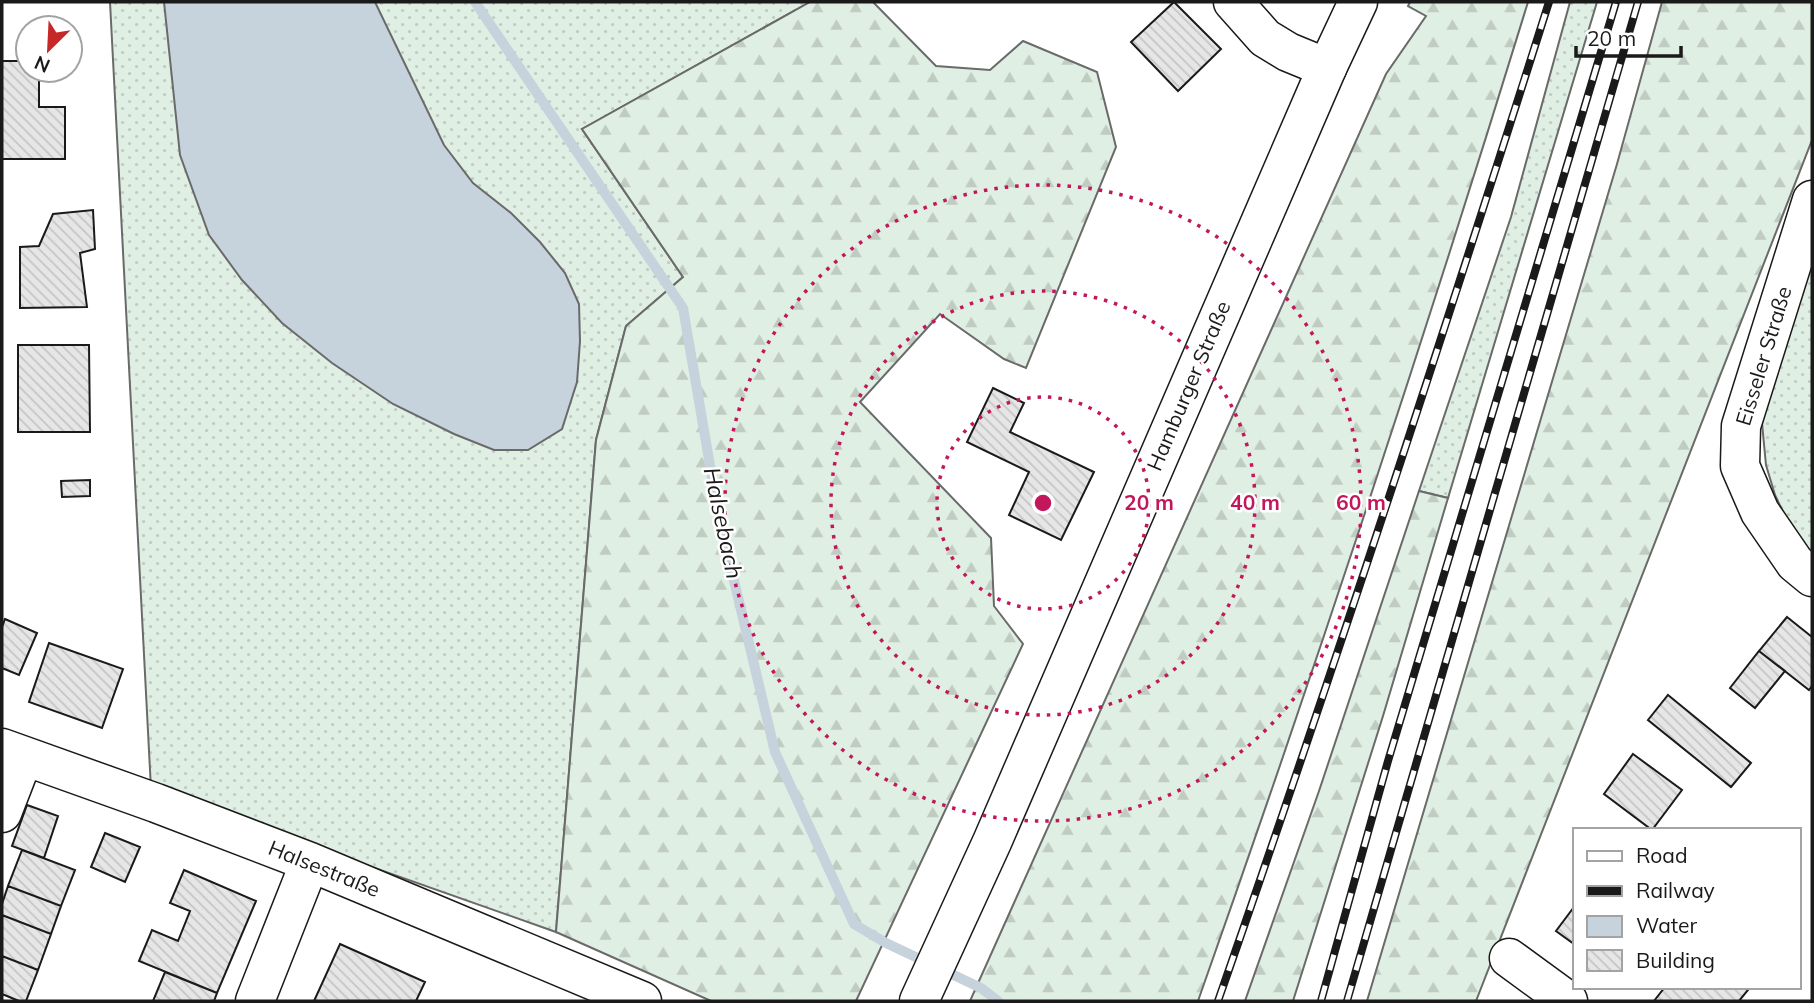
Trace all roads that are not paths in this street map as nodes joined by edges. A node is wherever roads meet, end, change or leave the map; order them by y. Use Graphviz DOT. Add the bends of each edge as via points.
graph roads {
  1 [pos="1233,2"];
  2 [pos="1358,2"];
  3 [pos="1327,68"];
  4 [pos="1812,200"];
  5 [pos="1812,577"];
  6 [pos="13,752"];
  7 [pos="2,813"];
  8 [pos="310,862"];
  9 [pos="1508,958"];
  10 [pos="921,997"];
  11 [pos="256,1001"];
  12 [pos="642,1001"];
  13 [pos="1568,1001"];
  1 -- 3 [label="street" via="1265,38"];
  2 -- 3 [label="street, Hamburger Straße"];
  3 -- 10 [label="street, Hamburger Straße"];
  4 -- 5 [label="street, Eisseler Straße" via="1741,426 1740,466 1760,512 1795,563"];
  6 -- 7 [label="street"];
  6 -- 8 [label="street, Halsestraße"];
  8 -- 11 [label="street"];
  8 -- 12 [label="street, Halsestraße"];
  9 -- 13 [label="street"];
}
